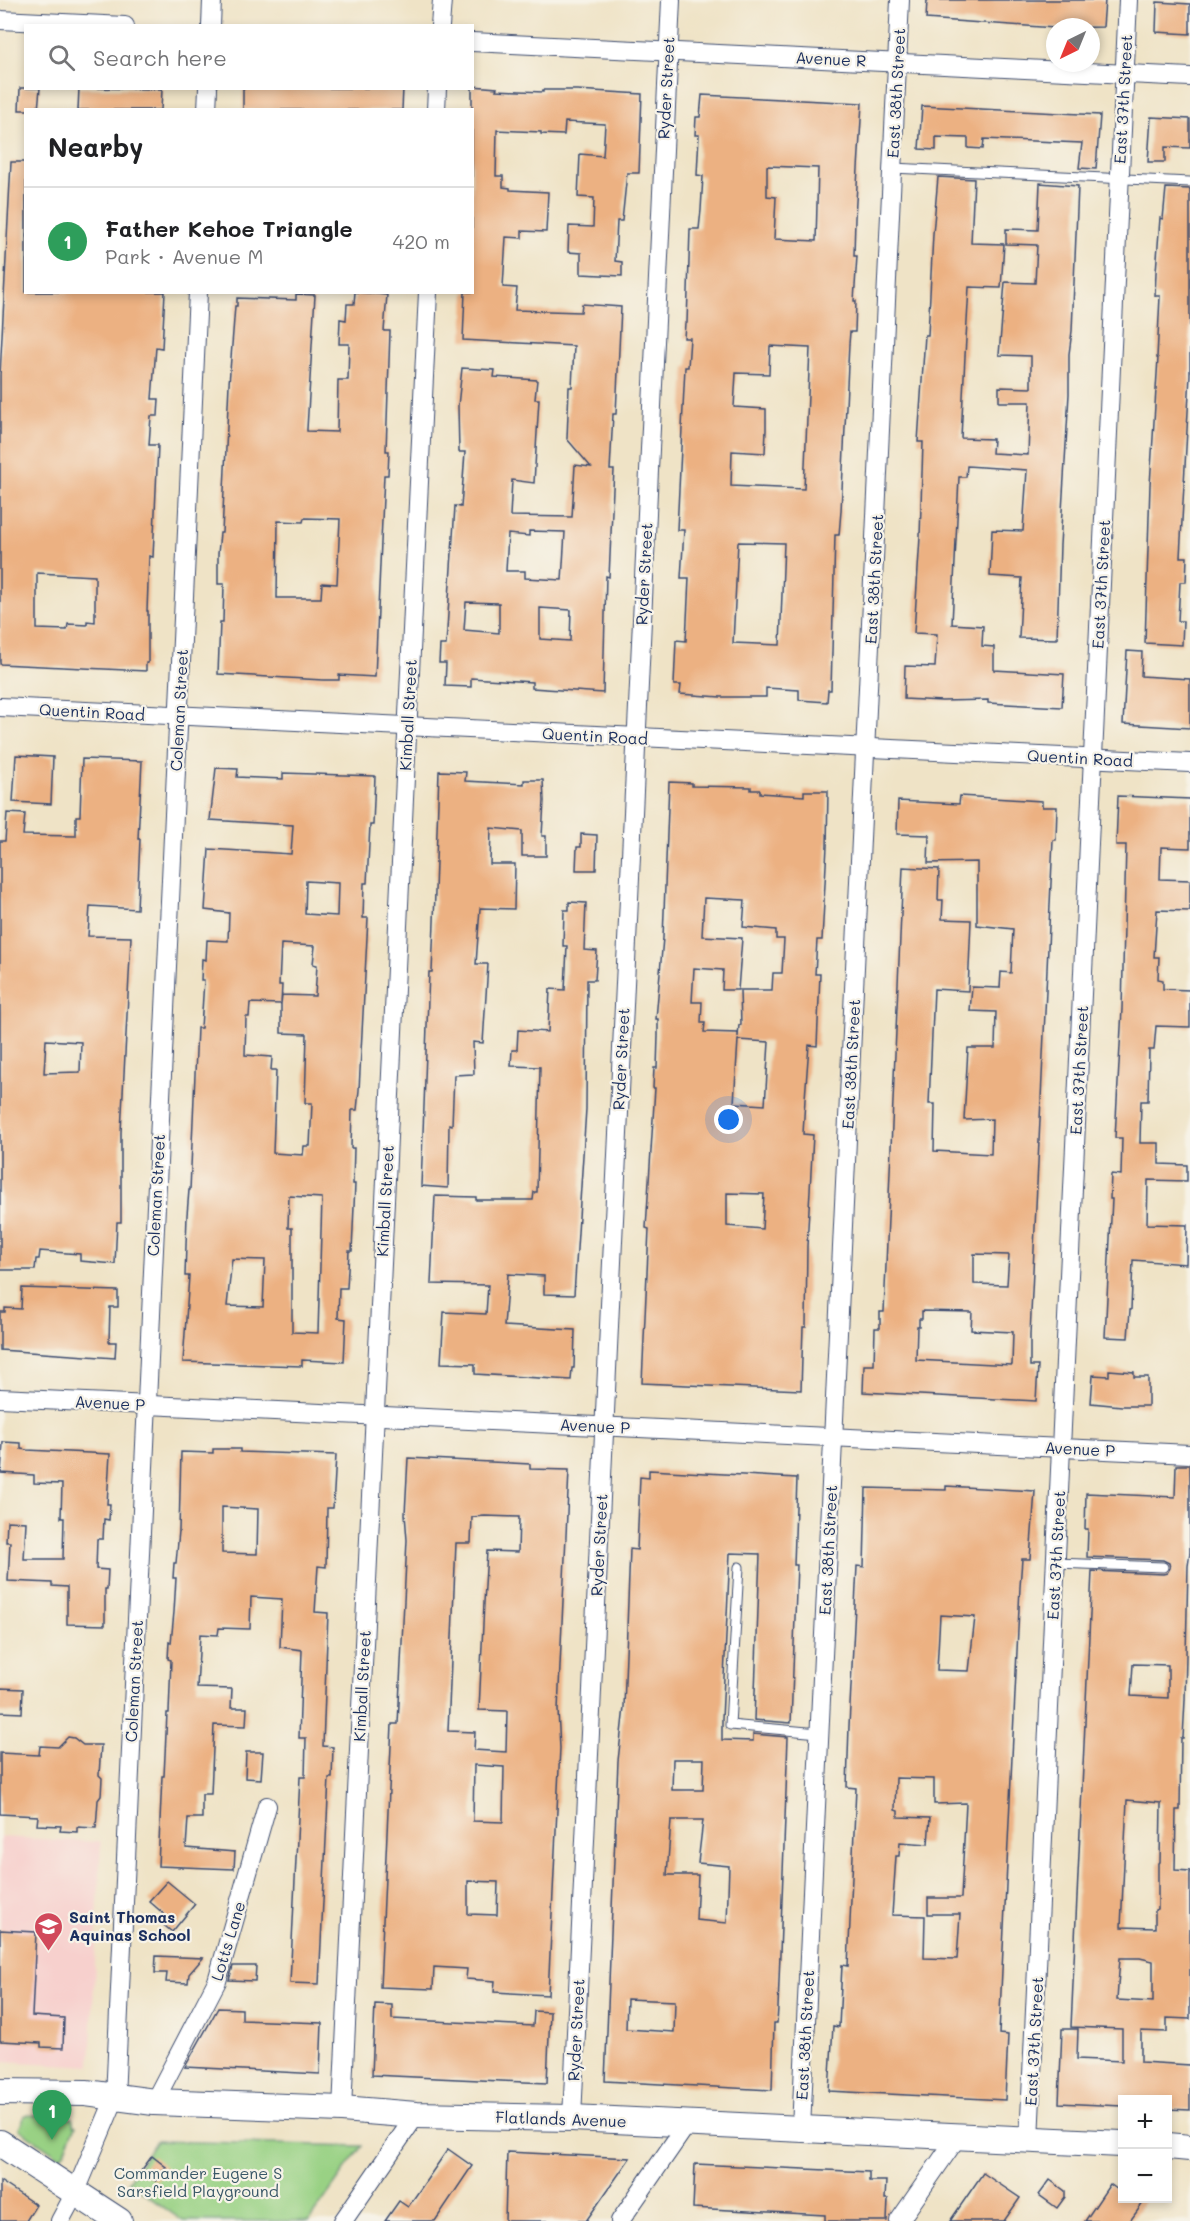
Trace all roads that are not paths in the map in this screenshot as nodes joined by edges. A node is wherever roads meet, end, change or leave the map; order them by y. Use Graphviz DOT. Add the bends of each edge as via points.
graph roads {
  1 [pos="212,0"];
  2 [pos="442,0"];
  3 [pos="670,0"];
  4 [pos="900,0"];
  5 [pos="1128,0"];
  6 [pos="0,20"];
  7 [pos="83,24"];
  8 [pos="211,24"];
  9 [pos="440,24"];
  10 [pos="474,42"];
  11 [pos="668,51"];
  12 [pos="897,62"];
  13 [pos="1124,74"];
  14 [pos="1190,77"];
  15 [pos="208,90"];
  16 [pos="437,90"];
  17 [pos="207,108"];
  18 [pos="436,108"];
  19 [pos="892,168"];
  20 [pos="1119,179"];
  21 [pos="1190,182"];
  22 [pos="198,294"];
  23 [pos="428,294"];
  24 [pos="0,707"];
  25 [pos="179,716"];
  26 [pos="408,727"];
  27 [pos="636,738"];
  28 [pos="866,748"];
  29 [pos="1094,758"];
  30 [pos="1190,763"];
  31 [pos="0,1398"];
  32 [pos="146,1405"];
  33 [pos="375,1416"];
  34 [pos="604,1427"];
  35 [pos="833,1438"];
  36 [pos="1061,1448"];
  37 [pos="1190,1454"];
  38 [pos="1056,1563"];
  39 [pos="1163,1567"];
  40 [pos="739,1568"];
  41 [pos="819,1733"];
  42 [pos="267,1806"];
  43 [pos="0,2092"];
  44 [pos="115,2098"];
  45 [pos="154,2102"];
  46 [pos="342,2109"];
  47 [pos="416,2115"];
  48 [pos="572,2118"];
  49 [pos="687,2124"];
  50 [pos="801,2129"];
  51 [pos="958,2136"];
  52 [pos="1029,2140"];
  53 [pos="0,2143"];
  54 [pos="1118,2144"];
  55 [pos="1172,2146"];
  56 [pos="1190,2148"];
  57 [pos="76,2192"];
  58 [pos="60,2221"];
  59 [pos="119,2221"];
  60 [pos="343,2221"];
  61 [pos="620,2221"];
  62 [pos="899,2221"];
  1 -- 8 [label="street"];
  2 -- 9 [label="street"];
  3 -- 11 [label="street, Ryder Street"];
  4 -- 12 [label="street, East 38th Street"];
  5 -- 13 [label="street, East 37th Street"];
  6 -- 7 [label="street"];
  10 -- 11 [label="street, Avenue R"];
  11 -- 12 [label="street, Avenue R"];
  11 -- 27 [label="street, Ryder Street"];
  12 -- 13 [label="street, Avenue R"];
  12 -- 19 [label="street, East 38th Street"];
  13 -- 14 [label="street, Avenue R"];
  13 -- 20 [label="street, East 37th Street"];
  15 -- 17 [label="street"];
  16 -- 18 [label="street"];
  19 -- 20 [label="lane"];
  19 -- 28 [label="street, East 38th Street"];
  20 -- 21 [label="lane"];
  20 -- 29 [label="street, East 37th Street"];
  22 -- 25 [label="street, Coleman Street"];
  23 -- 26 [label="street, Kimball Street"];
  24 -- 25 [label="street, Quentin Road"];
  25 -- 26 [label="street, Quentin Road"];
  25 -- 32 [label="street, Coleman Street"];
  26 -- 27 [label="street, Quentin Road"];
  26 -- 33 [label="street, Kimball Street"];
  27 -- 28 [label="street, Quentin Road"];
  27 -- 34 [label="street, Ryder Street"];
  28 -- 29 [label="street, Quentin Road"];
  28 -- 35 [label="street, East 38th Street"];
  29 -- 30 [label="street, Quentin Road"];
  29 -- 36 [label="street, East 37th Street"];
  31 -- 32 [label="street, Avenue P"];
  32 -- 33 [label="street, Avenue P"];
  32 -- 44 [label="street, Coleman Street"];
  33 -- 34 [label="street, Avenue P"];
  33 -- 46 [label="street, Kimball Street"];
  34 -- 35 [label="street, Avenue P"];
  34 -- 48 [label="street, Ryder Street"];
  35 -- 36 [label="street, Avenue P"];
  35 -- 41 [label="street, East 38th Street"];
  36 -- 37 [label="street, Avenue P"];
  36 -- 38 [label="street, East 37th Street"];
  38 -- 39 [label="lane"];
  38 -- 52 [label="street, East 37th Street"];
  40 -- 41 [label="lane" via="730,1725"];
  41 -- 50 [label="street, East 38th Street"];
  42 -- 45 [label="street, Lotts Lane" via="217,1981"];
  43 -- 44 [label="main road, Flatlands Avenue" via="86,2093"];
  44 -- 45 [label="main road, Flatlands Avenue"];
  44 -- 57 [label="street"];
  45 -- 46 [label="main road, Flatlands Avenue"];
  46 -- 47 [label="main road, Flatlands Avenue"];
  47 -- 48 [label="main road, Flatlands Avenue"];
  47 -- 60 [label="street"];
  48 -- 49 [label="main road, Flatlands Avenue"];
  49 -- 50 [label="main road, Flatlands Avenue"];
  49 -- 61 [label="street"];
  50 -- 51 [label="main road, Flatlands Avenue"];
  51 -- 52 [label="main road, Flatlands Avenue"];
  51 -- 62 [label="street"];
  52 -- 54 [label="main road, Flatlands Avenue"];
  53 -- 57 [label="main road"];
  55 -- 56 [label="main road"];
  57 -- 58 [label="street"];
  57 -- 59 [label="main road"];
}
